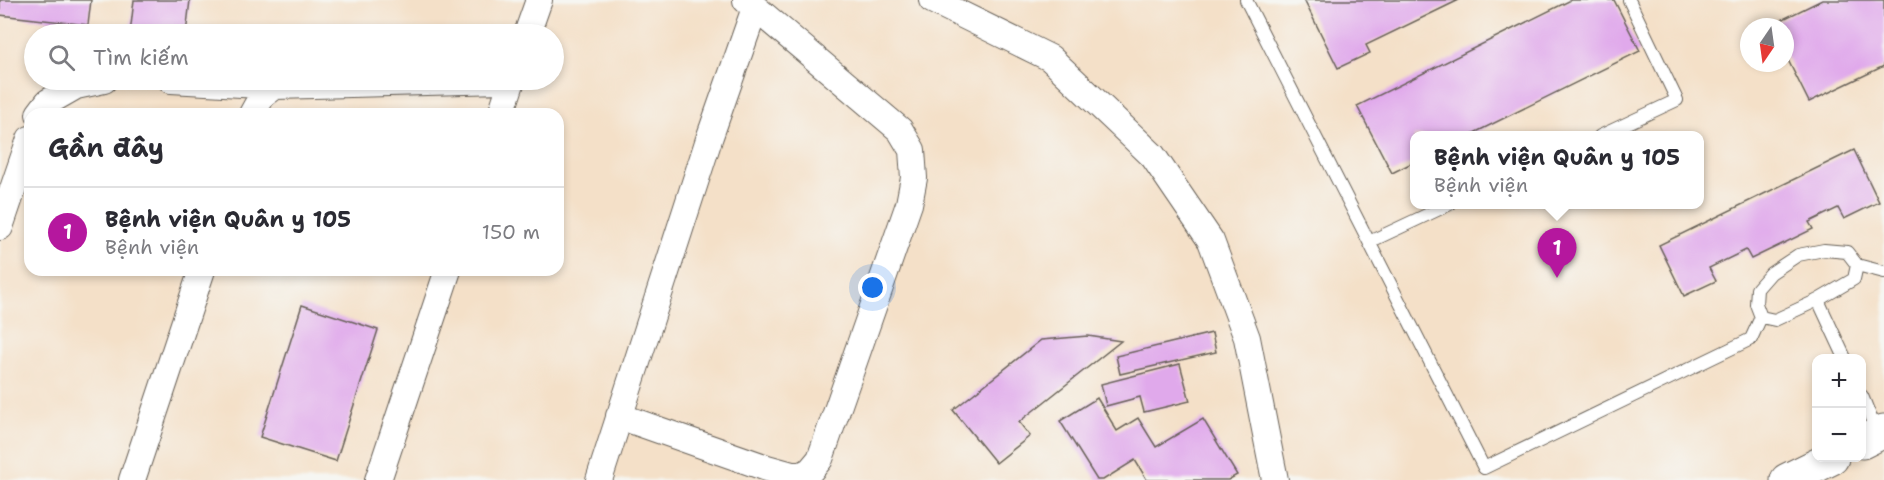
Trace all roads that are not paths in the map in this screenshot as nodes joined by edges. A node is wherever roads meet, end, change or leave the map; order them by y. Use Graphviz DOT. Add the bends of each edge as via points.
graph roads {
  1 [pos="539,0"];
  2 [pos="932,0"];
  3 [pos="1246,0"];
  4 [pos="1629,0"];
  5 [pos="750,4"];
  6 [pos="531,24"];
  7 [pos="69,90"];
  8 [pos="270,90"];
  9 [pos="509,90"];
  10 [pos="44,108"];
  11 [pos="255,108"];
  12 [pos="503,108"];
  13 [pos="1609,131"];
  14 [pos="24,157"];
  15 [pos="1439,209"];
  16 [pos="0,227"];
  17 [pos="1369,242"];
  18 [pos="1857,265"];
  19 [pos="1884,272"];
  20 [pos="200,276"];
  21 [pos="446,276"];
  22 [pos="1818,300"];
  23 [pos="1761,316"];
  24 [pos="1843,354"];
  25 [pos="1866,408"];
  26 [pos="619,416"];
  27 [pos="1874,436"];
  28 [pos="1824,462"];
  29 [pos="132,480"];
  30 [pos="378,480"];
  31 [pos="599,480"];
  32 [pos="1275,480"];
  33 [pos="1787,480"];
  1 -- 6 [label="street"];
  2 -- 32 [label="street" via="1050,58 1153,156 1211,241 1247,338"];
  3 -- 17 [label="lane"];
  4 -- 13 [label="lane" via="1677,100"];
  5 -- 26 [label="street"];
  5 -- 26 [label="street" via="900,130 912,150 914,178 909,204 820,459 810,471 792,475 767,468"];
  7 -- 10 [label="street"];
  8 -- 11 [label="street"];
  9 -- 12 [label="street"];
  14 -- 16 [label="street"];
  15 -- 17 [label="lane"];
  17 -- 23 [label="lane" via="1484,468 1751,339"];
  18 -- 19 [label="lane"];
  18 -- 22 [label="lane" via="1854,279"];
  18 -- 23 [label="lane" via="1847,252 1824,250 1798,255 1771,273 1757,290 1756,304"];
  20 -- 29 [label="street"];
  21 -- 30 [label="street"];
  22 -- 23 [label="lane" via="1775,320"];
  22 -- 24 [label="lane"];
  25 -- 27 [label="lane"];
  26 -- 31 [label="street"];
  28 -- 33 [label="highway"];
}
